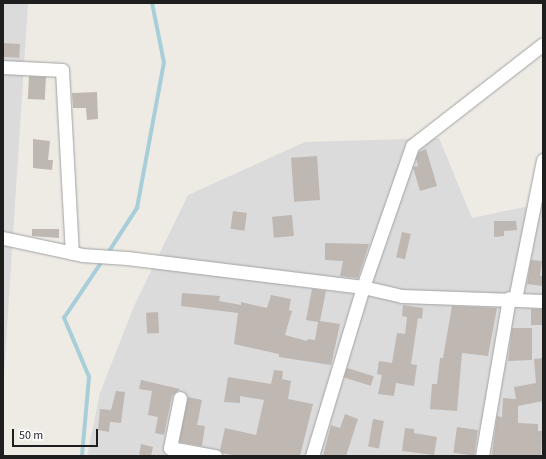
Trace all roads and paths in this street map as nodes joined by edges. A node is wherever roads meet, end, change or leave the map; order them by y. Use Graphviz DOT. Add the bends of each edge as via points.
graph roads {
  1 [pos="543,44"];
  2 [pos="3,67"];
  3 [pos="543,160"];
  4 [pos="3,238"];
  5 [pos="77,254"];
  6 [pos="363,287"];
  7 [pos="512,299"];
  8 [pos="543,301"];
  9 [pos="180,398"];
  10 [pos="216,456"];
  11 [pos="312,456"];
  12 [pos="482,456"];
  1 -- 6 [label="street" via="412,146"];
  2 -- 5 [label="street" via="62,70"];
  3 -- 7 [label="street"];
  4 -- 5 [label="street"];
  5 -- 6 [label="street"];
  6 -- 7 [label="street" via="402,296"];
  6 -- 11 [label="street"];
  7 -- 8 [label="street"];
  7 -- 12 [label="street"];
  9 -- 10 [label="street" via="170,448"];
}
